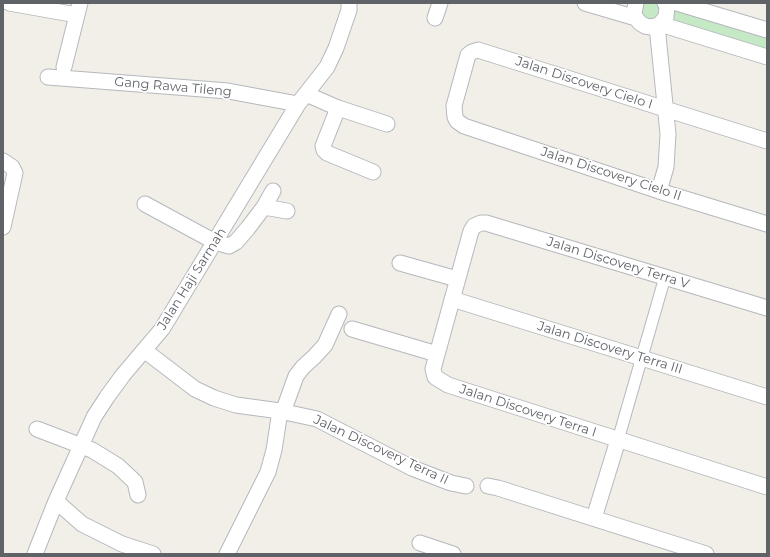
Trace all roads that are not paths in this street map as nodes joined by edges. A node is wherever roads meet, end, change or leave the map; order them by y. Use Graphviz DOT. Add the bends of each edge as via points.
graph roads {
  1 [pos="9,3"];
  2 [pos="349,3"];
  3 [pos="440,3"];
  4 [pos="585,3"];
  5 [pos="636,3"];
  6 [pos="665,3"];
  7 [pos="677,3"];
  8 [pos="78,9"];
  9 [pos="435,18"];
  10 [pos="636,18"];
  11 [pos="658,25"];
  12 [pos="767,30"];
  13 [pos="767,57"];
  14 [pos="64,67"];
  15 [pos="48,77"];
  16 [pos="302,99"];
  17 [pos="338,108"];
  18 [pos="666,109"];
  19 [pos="457,121"];
  20 [pos="387,124"];
  21 [pos="767,141"];
  22 [pos="3,161"];
  23 [pos="374,172"];
  24 [pos="273,190"];
  25 [pos="659,191"];
  26 [pos="145,204"];
  27 [pos="264,207"];
  28 [pos="287,211"];
  29 [pos="767,224"];
  30 [pos="3,227"];
  31 [pos="471,231"];
  32 [pos="215,242"];
  33 [pos="400,263"];
  34 [pos="665,277"];
  35 [pos="458,279"];
  36 [pos="452,299"];
  37 [pos="767,308"];
  38 [pos="339,314"];
  39 [pos="352,329"];
  40 [pos="144,350"];
  41 [pos="437,354"];
  42 [pos="642,358"];
  43 [pos="767,397"];
  44 [pos="282,411"];
  45 [pos="37,428"];
  46 [pos="618,440"];
  47 [pos="81,446"];
  48 [pos="466,486"];
  49 [pos="488,486"];
  50 [pos="767,487"];
  51 [pos="138,495"];
  52 [pos="56,501"];
  53 [pos="594,518"];
  54 [pos="420,543"];
  55 [pos="35,554"];
  56 [pos="153,554"];
  57 [pos="227,554"];
  58 [pos="453,554"];
  59 [pos="706,554"];
  1 -- 8 [label="street"];
  2 -- 16 [label="street, Jalan Haji Sarmah" via="336,48 327,67"];
  3 -- 9 [label="street"];
  4 -- 10 [label="street"];
  5 -- 10 [label="street"];
  6 -- 11 [label="street" via="667,12 664,21"];
  7 -- 12 [label="street"];
  8 -- 14 [label="street"];
  10 -- 11 [label="street" via="645,26"];
  11 -- 13 [label="street"];
  11 -- 18 [label="street"];
  15 -- 16 [label="street, Gang Rawa Tileng"];
  16 -- 17 [label="street, Gang Rawa Tileng"];
  16 -- 32 [label="street, Jalan Haji Sarmah"];
  17 -- 20 [label="street, Gang Rawa Tileng"];
  17 -- 23 [label="street" via="324,150"];
  18 -- 19 [label="street, Jalan Discovery Cielo I" via="478,50 468,55 454,106 453,113"];
  18 -- 21 [label="street, Jalan Discovery Cielo I"];
  18 -- 25 [label="street" via="668,152"];
  19 -- 25 [label="street, Jalan Discovery Cielo II" via="464,126"];
  22 -- 30 [label="street" via="12,167 15,173"];
  24 -- 27 [label="street"];
  25 -- 29 [label="street, Jalan Discovery Cielo II"];
  26 -- 32 [label="street"];
  27 -- 28 [label="street"];
  27 -- 32 [label="street" via="231,245"];
  31 -- 34 [label="street, Jalan Discovery Terra V" via="478,224 486,223"];
  31 -- 35 [label="street, Jalan Discovery Terra I"];
  32 -- 40 [label="street, Jalan Haji Sarmah" via="162,329"];
  33 -- 35 [label="street"];
  34 -- 37 [label="street, Jalan Discovery Terra V"];
  34 -- 42 [label="street"];
  35 -- 36 [label="street, Jalan Discovery Terra I"];
  36 -- 41 [label="street, Jalan Discovery Terra I"];
  36 -- 42 [label="street, Jalan Discovery Terra III"];
  38 -- 44 [label="street" via="325,345 296,376"];
  39 -- 41 [label="street"];
  40 -- 44 [label="street, Jalan Discovery Terra II" via="195,390 236,405"];
  40 -- 47 [label="street, Jalan Haji Sarmah" via="107,397 94,417"];
  41 -- 46 [label="street, Jalan Discovery Terra I" via="433,369 439,381"];
  42 -- 43 [label="street, Jalan Discovery Terra III"];
  42 -- 46 [label="street"];
  44 -- 48 [label="street, Jalan Discovery Terra II" via="317,419 412,468"];
  44 -- 57 [label="street" via="268,472"];
  45 -- 47 [label="street"];
  46 -- 50 [label="street, Jalan Discovery Terra I"];
  46 -- 53 [label="street"];
  47 -- 51 [label="street" via="118,466 135,482"];
  47 -- 52 [label="street, Jalan Haji Sarmah"];
  49 -- 53 [label="street"];
  52 -- 55 [label="street, Jalan Haji Sarmah"];
  52 -- 56 [label="street" via="82,524 122,544"];
  53 -- 59 [label="street"];
  54 -- 58 [label="street"];
}
